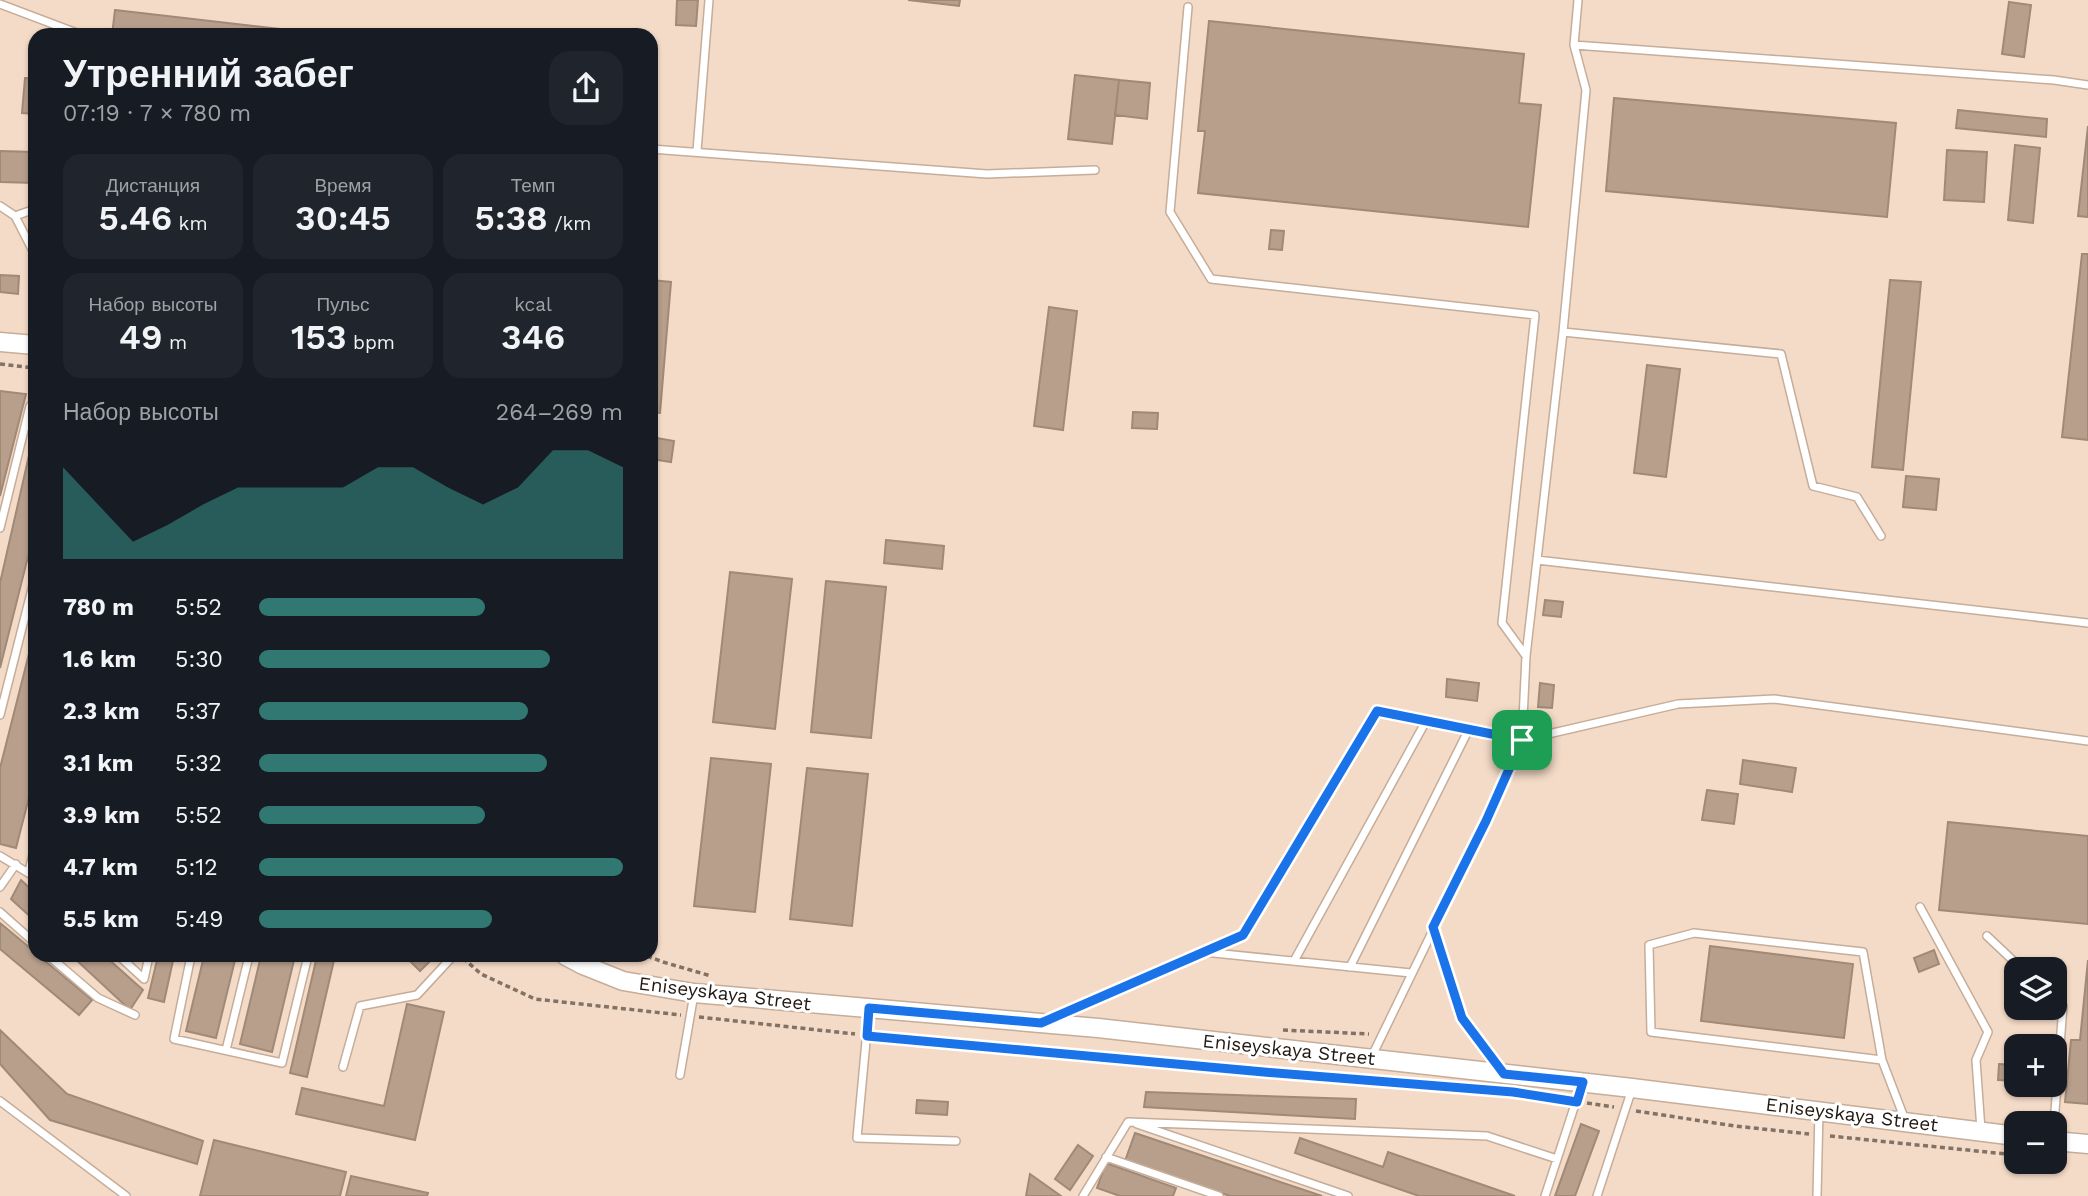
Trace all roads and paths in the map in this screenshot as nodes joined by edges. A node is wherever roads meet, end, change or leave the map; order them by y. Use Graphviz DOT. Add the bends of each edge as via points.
graph roads {
  1 [pos="709,0"];
  2 [pos="1578,0"];
  3 [pos="0,4"];
  4 [pos="1188,7"];
  5 [pos="63,28"];
  6 [pos="1574,45"];
  7 [pos="2088,85"];
  8 [pos="658,149"];
  9 [pos="697,151"];
  10 [pos="1095,170"];
  11 [pos="0,206"];
  12 [pos="28,211"];
  13 [pos="15,216"];
  14 [pos="28,241"];
  15 [pos="1563,332"];
  16 [pos="0,342"];
  17 [pos="28,344"];
  18 [pos="0,363"];
  19 [pos="28,367"];
  20 [pos="28,414"];
  21 [pos="0,528"];
  22 [pos="1881,536"];
  23 [pos="1538,560"];
  24 [pos="28,604"];
  25 [pos="2088,623"];
  26 [pos="1526,656"];
  27 [pos="0,715"];
  28 [pos="1426,721"];
  29 [pos="1469,729"];
  30 [pos="1522,740"];
  31 [pos="2088,741"];
  32 [pos="0,856"];
  33 [pos="16,864"];
  34 [pos="28,872"];
  35 [pos="0,887"];
  36 [pos="1920,907"];
  37 [pos="0,912"];
  38 [pos="1433,927"];
  39 [pos="1987,936"];
  40 [pos="28,937"];
  41 [pos="1204,952"];
  42 [pos="2009,957"];
  43 [pos="1294,961"];
  44 [pos="57,962"];
  45 [pos="126,962"];
  46 [pos="148,962"];
  47 [pos="190,962"];
  48 [pos="248,962"];
  49 [pos="307,962"];
  50 [pos="447,962"];
  51 [pos="467,962"];
  52 [pos="577,962"];
  53 [pos="1350,967"];
  54 [pos="1411,973"];
  55 [pos="694,993"];
  56 [pos="869,1008"];
  57 [pos="135,1015"];
  58 [pos="690,1016"];
  59 [pos="2062,1020"];
  60 [pos="1041,1023"];
  61 [pos="867,1036"];
  62 [pos="226,1051"];
  63 [pos="1371,1058"];
  64 [pos="1882,1060"];
  65 [pos="343,1067"];
  66 [pos="1504,1074"];
  67 [pos="680,1075"];
  68 [pos="1583,1082"];
  69 [pos="1458,1087"];
  70 [pos="1632,1088"];
  71 [pos="0,1101"];
  72 [pos="1577,1102"];
  73 [pos="1624,1109"];
  74 [pos="1819,1110"];
  75 [pos="2055,1111"];
  76 [pos="1905,1120"];
  77 [pos="1128,1122"];
  78 [pos="1981,1131"];
  79 [pos="2004,1134"];
  80 [pos="1820,1135"];
  81 [pos="956,1141"];
  82 [pos="2067,1142"];
  83 [pos="2088,1144"];
  84 [pos="2004,1154"];
  85 [pos="1106,1157"];
  86 [pos="1557,1159"];
  87 [pos="126,1196"];
  88 [pos="1083,1196"];
  89 [pos="1219,1196"];
  90 [pos="1348,1196"];
  91 [pos="1545,1196"];
  92 [pos="1597,1196"];
  93 [pos="1817,1196"];
  1 -- 9 [label="lane"];
  2 -- 6 [label="lane"];
  3 -- 5 [label="lane"];
  4 -- 26 [label="lane" via="1170,212 1211,279 1535,315 1502,623"];
  6 -- 7 [label="lane"];
  6 -- 15 [label="lane" via="1586,90"];
  8 -- 9 [label="lane"];
  9 -- 10 [label="lane" via="987,174"];
  11 -- 13 [label="lane"];
  12 -- 13 [label="lane"];
  13 -- 14 [label="lane"];
  15 -- 22 [label="lane" via="1781,354 1813,486 1857,497"];
  15 -- 23 [label="lane"];
  16 -- 17 [label="street"];
  18 -- 19 [label="path"];
  20 -- 21 [label="lane"];
  23 -- 25 [label="lane"];
  23 -- 26 [label="lane"];
  24 -- 27 [label="lane"];
  26 -- 30 [label="lane"];
  28 -- 29 [label="lane"];
  28 -- 41 [label="lane" via="1377,711 1243,935"];
  28 -- 43 [label="lane"];
  29 -- 30 [label="lane"];
  29 -- 53 [label="lane"];
  30 -- 31 [label="lane" via="1678,704 1774,699"];
  30 -- 38 [label="lane"];
  32 -- 33 [label="lane"];
  33 -- 34 [label="lane"];
  33 -- 35 [label="lane"];
  36 -- 78 [label="lane" via="1988,1032 1976,1060"];
  37 -- 40 [label="lane"];
  38 -- 54 [label="lane"];
  38 -- 66 [label="lane" via="1462,1018"];
  39 -- 42 [label="lane"];
  41 -- 43 [label="lane"];
  41 -- 60 [label="lane"];
  43 -- 53 [label="lane"];
  44 -- 57 [label="lane" via="98,998"];
  45 -- 46 [label="lane" via="144,979"];
  47 -- 62 [label="lane" via="174,1039"];
  48 -- 62 [label="lane"];
  49 -- 62 [label="lane" via="282,1063"];
  50 -- 65 [label="lane" via="417,995 360,1006"];
  51 -- 58 [label="path" via="481,974 535,999"];
  52 -- 55 [label="street, Eniseyskaya Street" via="623,981"];
  53 -- 54 [label="lane"];
  54 -- 63 [label="lane"];
  55 -- 56 [label="street, Eniseyskaya Street"];
  55 -- 58 [label="lane"];
  56 -- 60 [label="street, Eniseyskaya Street"];
  56 -- 61 [label="lane"];
  58 -- 61 [label="path"];
  58 -- 67 [label="lane"];
  59 -- 75 [label="lane"];
  60 -- 63 [label="street, Eniseyskaya Street"];
  61 -- 69 [label="path"];
  61 -- 81 [label="lane" via="857,1139"];
  63 -- 66 [label="street, Eniseyskaya Street"];
  64 -- 64 [label="lane" via="1863,953 1694,933 1649,945 1651,1032"];
  64 -- 76 [label="lane"];
  66 -- 68 [label="street, Eniseyskaya Street"];
  68 -- 70 [label="street, Eniseyskaya Street"];
  68 -- 72 [label="lane"];
  70 -- 73 [label="lane"];
  70 -- 74 [label="street, Eniseyskaya Street"];
  71 -- 87 [label="lane"];
  72 -- 73 [label="path"];
  72 -- 86 [label="lane"];
  73 -- 80 [label="path"];
  73 -- 92 [label="lane"];
  74 -- 76 [label="street, Eniseyskaya Street"];
  74 -- 80 [label="lane"];
  76 -- 78 [label="street, Eniseyskaya Street"];
  77 -- 85 [label="lane"];
  77 -- 86 [label="lane" via="1487,1136"];
  77 -- 90 [label="lane"];
  78 -- 79 [label="street, Eniseyskaya Street"];
  80 -- 84 [label="path"];
  80 -- 93 [label="lane"];
  82 -- 83 [label="street"];
  85 -- 88 [label="lane"];
  85 -- 89 [label="lane"];
  86 -- 91 [label="lane"];
}
